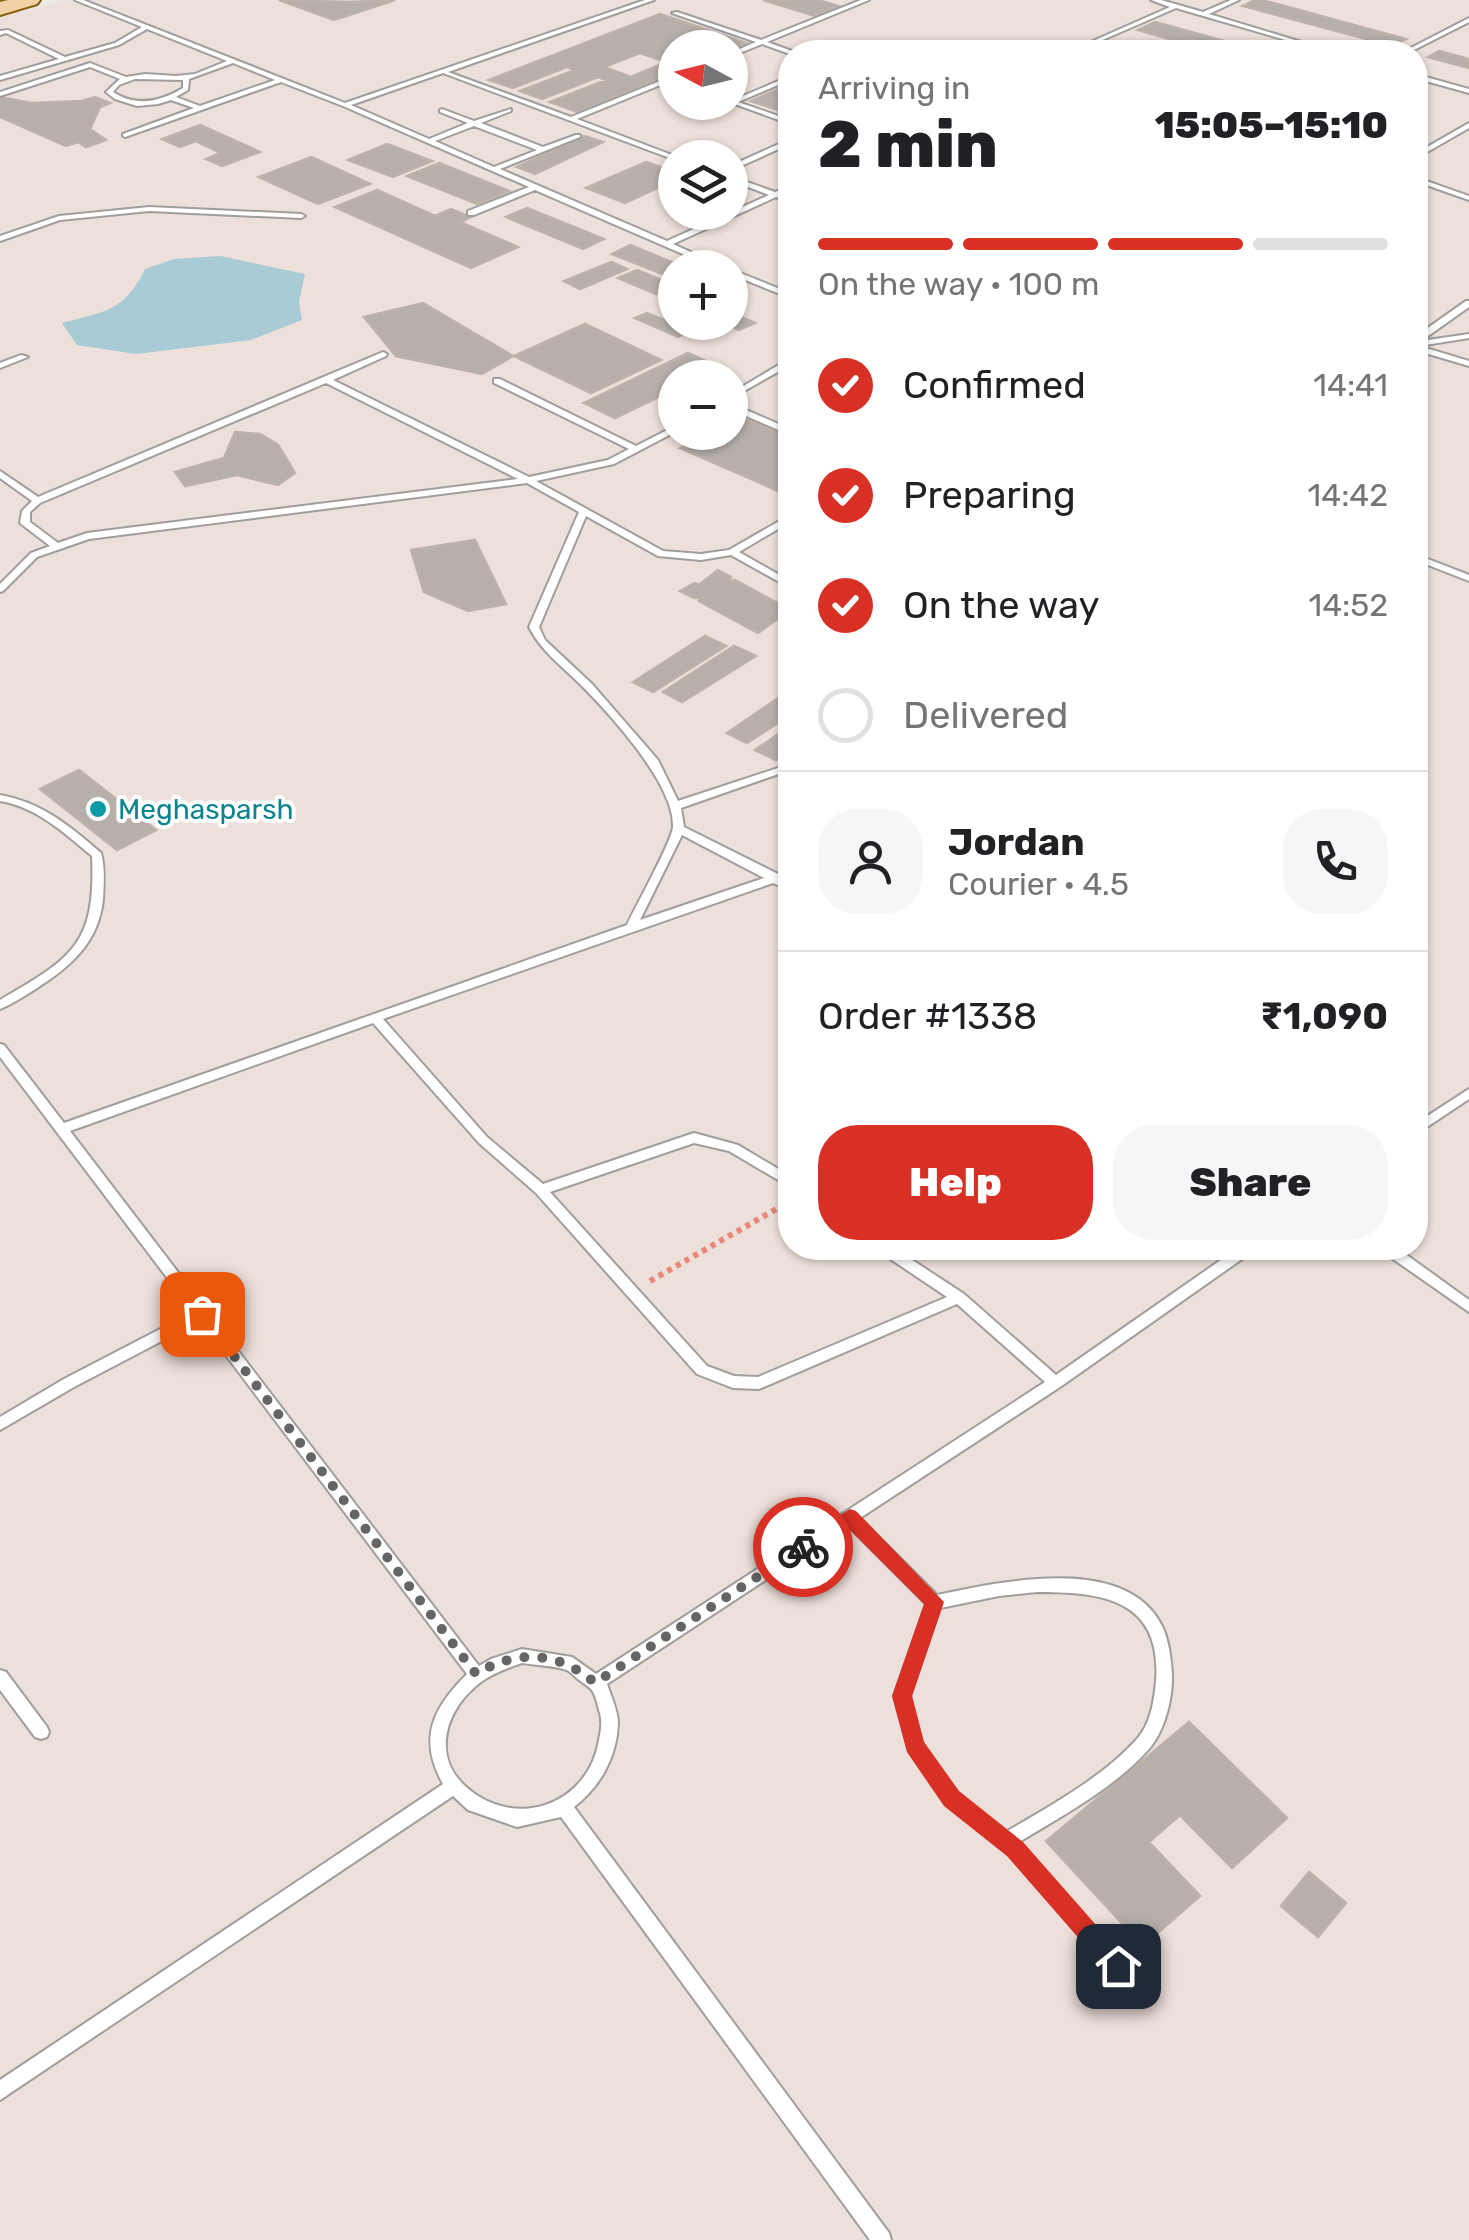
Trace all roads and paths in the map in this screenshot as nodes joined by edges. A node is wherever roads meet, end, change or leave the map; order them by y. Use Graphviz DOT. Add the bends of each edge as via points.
graph roads {
  1 [pos="30,0"];
  2 [pos="78,0"];
  3 [pos="651,0"];
  4 [pos="866,0"];
  5 [pos="1154,0"];
  6 [pos="1236,0"];
  7 [pos="1176,6"];
  8 [pos="0,9"];
  9 [pos="675,13"];
  10 [pos="1205,14"];
  11 [pos="1469,20"];
  12 [pos="146,27"];
  13 [pos="0,33"];
  14 [pos="1098,40"];
  15 [pos="1292,40"];
  16 [pos="1428,41"];
  17 [pos="760,43"];
  18 [pos="748,48"];
  19 [pos="778,48"];
  20 [pos="64,59"];
  21 [pos="233,61"];
  22 [pos="446,73"];
  23 [pos="0,78"];
  24 [pos="186,78"];
  25 [pos="124,80"];
  26 [pos="280,80"];
  27 [pos="1428,80"];
  28 [pos="778,83"];
  29 [pos="658,84"];
  30 [pos="1469,91"];
  31 [pos="0,94"];
  32 [pos="172,98"];
  33 [pos="345,105"];
  34 [pos="200,108"];
  35 [pos="509,110"];
  36 [pos="442,111"];
  37 [pos="573,118"];
  38 [pos="778,118"];
  39 [pos="474,123"];
  40 [pos="1469,125"];
  41 [pos="124,135"];
  42 [pos="578,136"];
  43 [pos="429,141"];
  44 [pos="778,147"];
  45 [pos="1428,149"];
  46 [pos="544,150"];
  47 [pos="658,151"];
  48 [pos="748,161"];
  49 [pos="494,170"];
  50 [pos="1428,184"];
  51 [pos="748,185"];
  52 [pos="536,187"];
  53 [pos="776,195"];
  54 [pos="1469,198"];
  55 [pos="470,213"];
  56 [pos="301,216"];
  57 [pos="0,239"];
  58 [pos="667,244"];
  59 [pos="681,250"];
  60 [pos="748,278"];
  61 [pos="778,291"];
  62 [pos="1469,303"];
  63 [pos="1428,334"];
  64 [pos="1469,336"];
  65 [pos="1428,342"];
  66 [pos="1428,349"];
  67 [pos="383,354"];
  68 [pos="24,357"];
  69 [pos="1469,364"];
  70 [pos="0,366"];
  71 [pos="778,369"];
  72 [pos="326,380"];
  73 [pos="497,381"];
  74 [pos="748,386"];
  75 [pos="748,414"];
  76 [pos="778,427"];
  77 [pos="658,438"];
  78 [pos="636,450"];
  79 [pos="0,474"];
  80 [pos="528,480"];
  81 [pos="37,501"];
  82 [pos="583,512"];
  83 [pos="778,525"];
  84 [pos="54,545"];
  85 [pos="732,552"];
  86 [pos="1428,563"];
  87 [pos="1469,578"];
  88 [pos="778,579"];
  89 [pos="0,589"];
  90 [pos="778,771"];
  91 [pos="0,798"];
  92 [pos="675,806"];
  93 [pos="679,829"];
  94 [pos="776,878"];
  95 [pos="631,927"];
  96 [pos="0,1005"];
  97 [pos="374,1018"];
  98 [pos="0,1048"];
  99 [pos="1469,1092"];
  100 [pos="1428,1121"];
  101 [pos="61,1129"];
  102 [pos="778,1174"];
  103 [pos="541,1190"];
  104 [pos="778,1208"];
  105 [pos="903,1260"];
  106 [pos="1230,1260"];
  107 [pos="1404,1260"];
  108 [pos="632,1292"];
  109 [pos="959,1298"];
  110 [pos="1469,1307"];
  111 [pos="202,1314"];
  112 [pos="1054,1384"];
  113 [pos="0,1424"];
  114 [pos="850,1517"];
  115 [pos="934,1602"];
  116 [pos="476,1674"];
  117 [pos="0,1677"];
  118 [pos="595,1683"];
  119 [pos="41,1732"];
  120 [pos="454,1786"];
  121 [pos="563,1806"];
  122 [pos="1006,1841"];
  123 [pos="1118,1966"];
  124 [pos="0,2091"];
  125 [pos="882,2240"];
  1 -- 8 [label="main road"];
  2 -- 12 [label="lane"];
  3 -- 22 [label="lane"];
  4 -- 17 [label="lane"];
  5 -- 7 [label="lane"];
  6 -- 10 [label="lane"];
  7 -- 10 [label="lane"];
  7 -- 14 [label="lane"];
  9 -- 17 [label="lane"];
  10 -- 15 [label="lane"];
  11 -- 16 [label="lane"];
  12 -- 20 [label="lane" via="117,44"];
  12 -- 21 [label="lane"];
  13 -- 20 [label="lane"];
  17 -- 18 [label="lane"];
  17 -- 19 [label="lane"];
  20 -- 23 [label="lane"];
  21 -- 24 [label="lane"];
  21 -- 26 [label="lane"];
  22 -- 33 [label="lane"];
  22 -- 37 [label="lane"];
  24 -- 25 [label="lane"];
  24 -- 32 [label="lane" via="186,89"];
  25 -- 31 [label="lane" via="90,65"];
  25 -- 32 [label="lane" via="109,92 124,102"];
  26 -- 33 [label="lane"];
  26 -- 34 [label="lane"];
  27 -- 30 [label="lane"];
  28 -- 38 [label="lane" via="732,102"];
  29 -- 37 [label="lane"];
  32 -- 34 [label="lane"];
  33 -- 43 [label="lane"];
  34 -- 41 [label="lane"];
  35 -- 39 [label="lane"];
  36 -- 39 [label="lane"];
  37 -- 47 [label="lane"];
  39 -- 43 [label="lane"];
  39 -- 46 [label="lane"];
  40 -- 45 [label="lane"];
  42 -- 46 [label="lane"];
  43 -- 49 [label="lane"];
  44 -- 48 [label="lane"];
  46 -- 49 [label="lane"];
  49 -- 52 [label="lane"];
  50 -- 54 [label="lane"];
  51 -- 53 [label="lane"];
  52 -- 55 [label="lane"];
  52 -- 58 [label="lane"];
  53 -- 58 [label="lane"];
  56 -- 57 [label="lane" via="149,210 59,218"];
  58 -- 59 [label="lane"];
  60 -- 61 [label="lane"];
  62 -- 63 [label="lane"];
  64 -- 65 [label="lane"];
  66 -- 69 [label="lane"];
  67 -- 72 [label="lane"];
  68 -- 70 [label="lane"];
  71 -- 74 [label="lane"];
  72 -- 80 [label="lane"];
  72 -- 81 [label="lane"];
  73 -- 78 [label="lane"];
  75 -- 76 [label="lane"];
  77 -- 78 [label="lane"];
  78 -- 80 [label="lane" via="591,468"];
  79 -- 81 [label="lane"];
  80 -- 82 [label="lane"];
  80 -- 84 [label="lane"];
  81 -- 84 [label="lane" via="25,523"];
  82 -- 85 [label="lane" via="661,554 701,558"];
  82 -- 92 [label="lane" via="534,627 654,762"];
  83 -- 85 [label="lane"];
  84 -- 89 [label="lane" via="34,554"];
  85 -- 88 [label="lane"];
  86 -- 87 [label="lane"];
  90 -- 92 [label="lane"];
  91 -- 96 [label="lane" via="21,800 97,855 102,896 88,938 56,972"];
  92 -- 93 [label="lane"];
  93 -- 94 [label="lane"];
  93 -- 95 [label="lane"];
  94 -- 95 [label="lane"];
  95 -- 97 [label="lane"];
  97 -- 101 [label="lane"];
  97 -- 103 [label="lane" via="483,1140"];
  98 -- 101 [label="lane"];
  99 -- 100 [label="lane"];
  101 -- 111 [label="lane"];
  102 -- 103 [label="lane" via="744,1151 694,1138"];
  103 -- 108 [label="lane"];
  104 -- 108 [label="path"];
  105 -- 109 [label="lane"];
  106 -- 112 [label="lane"];
  107 -- 110 [label="lane"];
  108 -- 109 [label="lane" via="702,1370 759,1383"];
  109 -- 112 [label="lane"];
  111 -- 113 [label="lane"];
  111 -- 116 [label="lane"];
  112 -- 114 [label="lane"];
  114 -- 115 [label="lane"];
  114 -- 118 [label="lane"];
  115 -- 122 [label="lane" via="902,1696 915,1746 952,1798"];
  115 -- 122 [label="lane" via="1050,1584 1110,1590 1144,1611 1164,1649 1165,1691 1146,1742"];
  116 -- 118 [label="lane" via="506,1659 539,1656 570,1664"];
  116 -- 120 [label="lane" via="452,1697 440,1726 440,1758"];
  117 -- 119 [label="lane"];
  118 -- 121 [label="lane" via="609,1710 612,1740 600,1771"];
  120 -- 121 [label="lane" via="494,1813 529,1816"];
  120 -- 124 [label="lane"];
  121 -- 125 [label="lane"];
  122 -- 123 [label="lane"];
}
